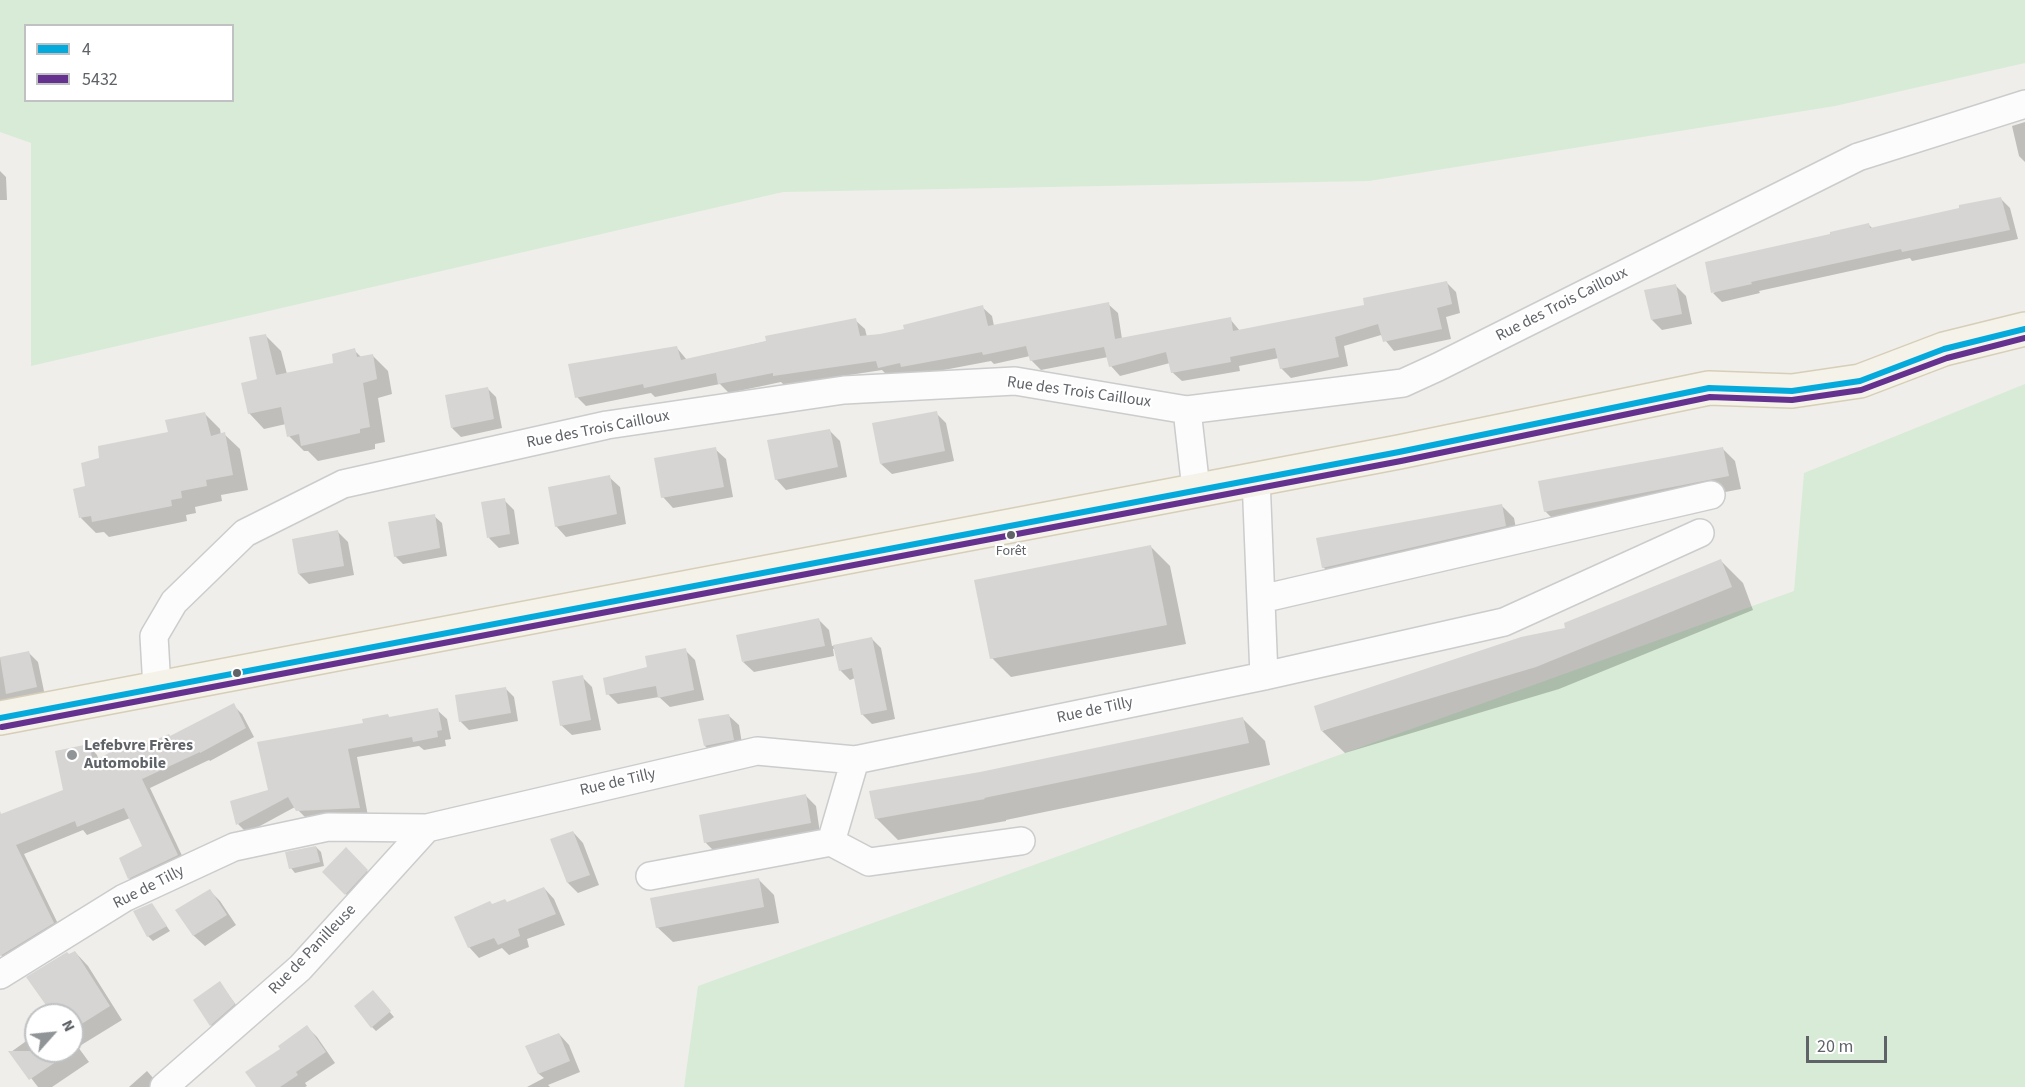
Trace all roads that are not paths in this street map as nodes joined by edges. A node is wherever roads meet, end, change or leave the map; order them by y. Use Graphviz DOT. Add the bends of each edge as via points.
graph roads {
  1 [pos="2025,104"];
  2 [pos="2025,329"];
  3 [pos="1187,410"];
  4 [pos="1256,478"];
  5 [pos="1196,489"];
  6 [pos="1711,495"];
  7 [pos="1700,532"];
  8 [pos="1261,599"];
  9 [pos="1264,676"];
  10 [pos="157,688"];
  11 [pos="0,718"];
  12 [pos="855,760"];
  13 [pos="427,828"];
  14 [pos="1021,841"];
  15 [pos="831,842"];
  16 [pos="650,876"];
  17 [pos="0,975"];
  18 [pos="164,1087"];
  1 -- 3 [label="street, Rue des Trois Cailloux" via="1858,157 1403,383"];
  2 -- 4 [label="main road" via="1944,349 1860,381 1792,391 1709,388"];
  3 -- 5 [label="street"];
  3 -- 10 [label="street, Rue des Trois Cailloux" via="1015,381 844,390 607,425 343,484 245,533 174,602 154,636"];
  4 -- 5 [label="main road"];
  4 -- 8 [label="street"];
  5 -- 10 [label="main road"];
  6 -- 8 [label="street"];
  7 -- 9 [label="street, Rue de Tilly" via="1504,622"];
  8 -- 9 [label="street"];
  9 -- 12 [label="street, Rue de Tilly"];
  10 -- 11 [label="main road"];
  12 -- 13 [label="street, Rue de Tilly" via="757,751"];
  12 -- 15 [label="street"];
  13 -- 17 [label="street, Rue de Tilly" via="328,827 234,847 124,898"];
  13 -- 18 [label="street, Rue de Panilleuse" via="300,968"];
  14 -- 15 [label="street" via="869,862"];
  15 -- 16 [label="street"];
}
